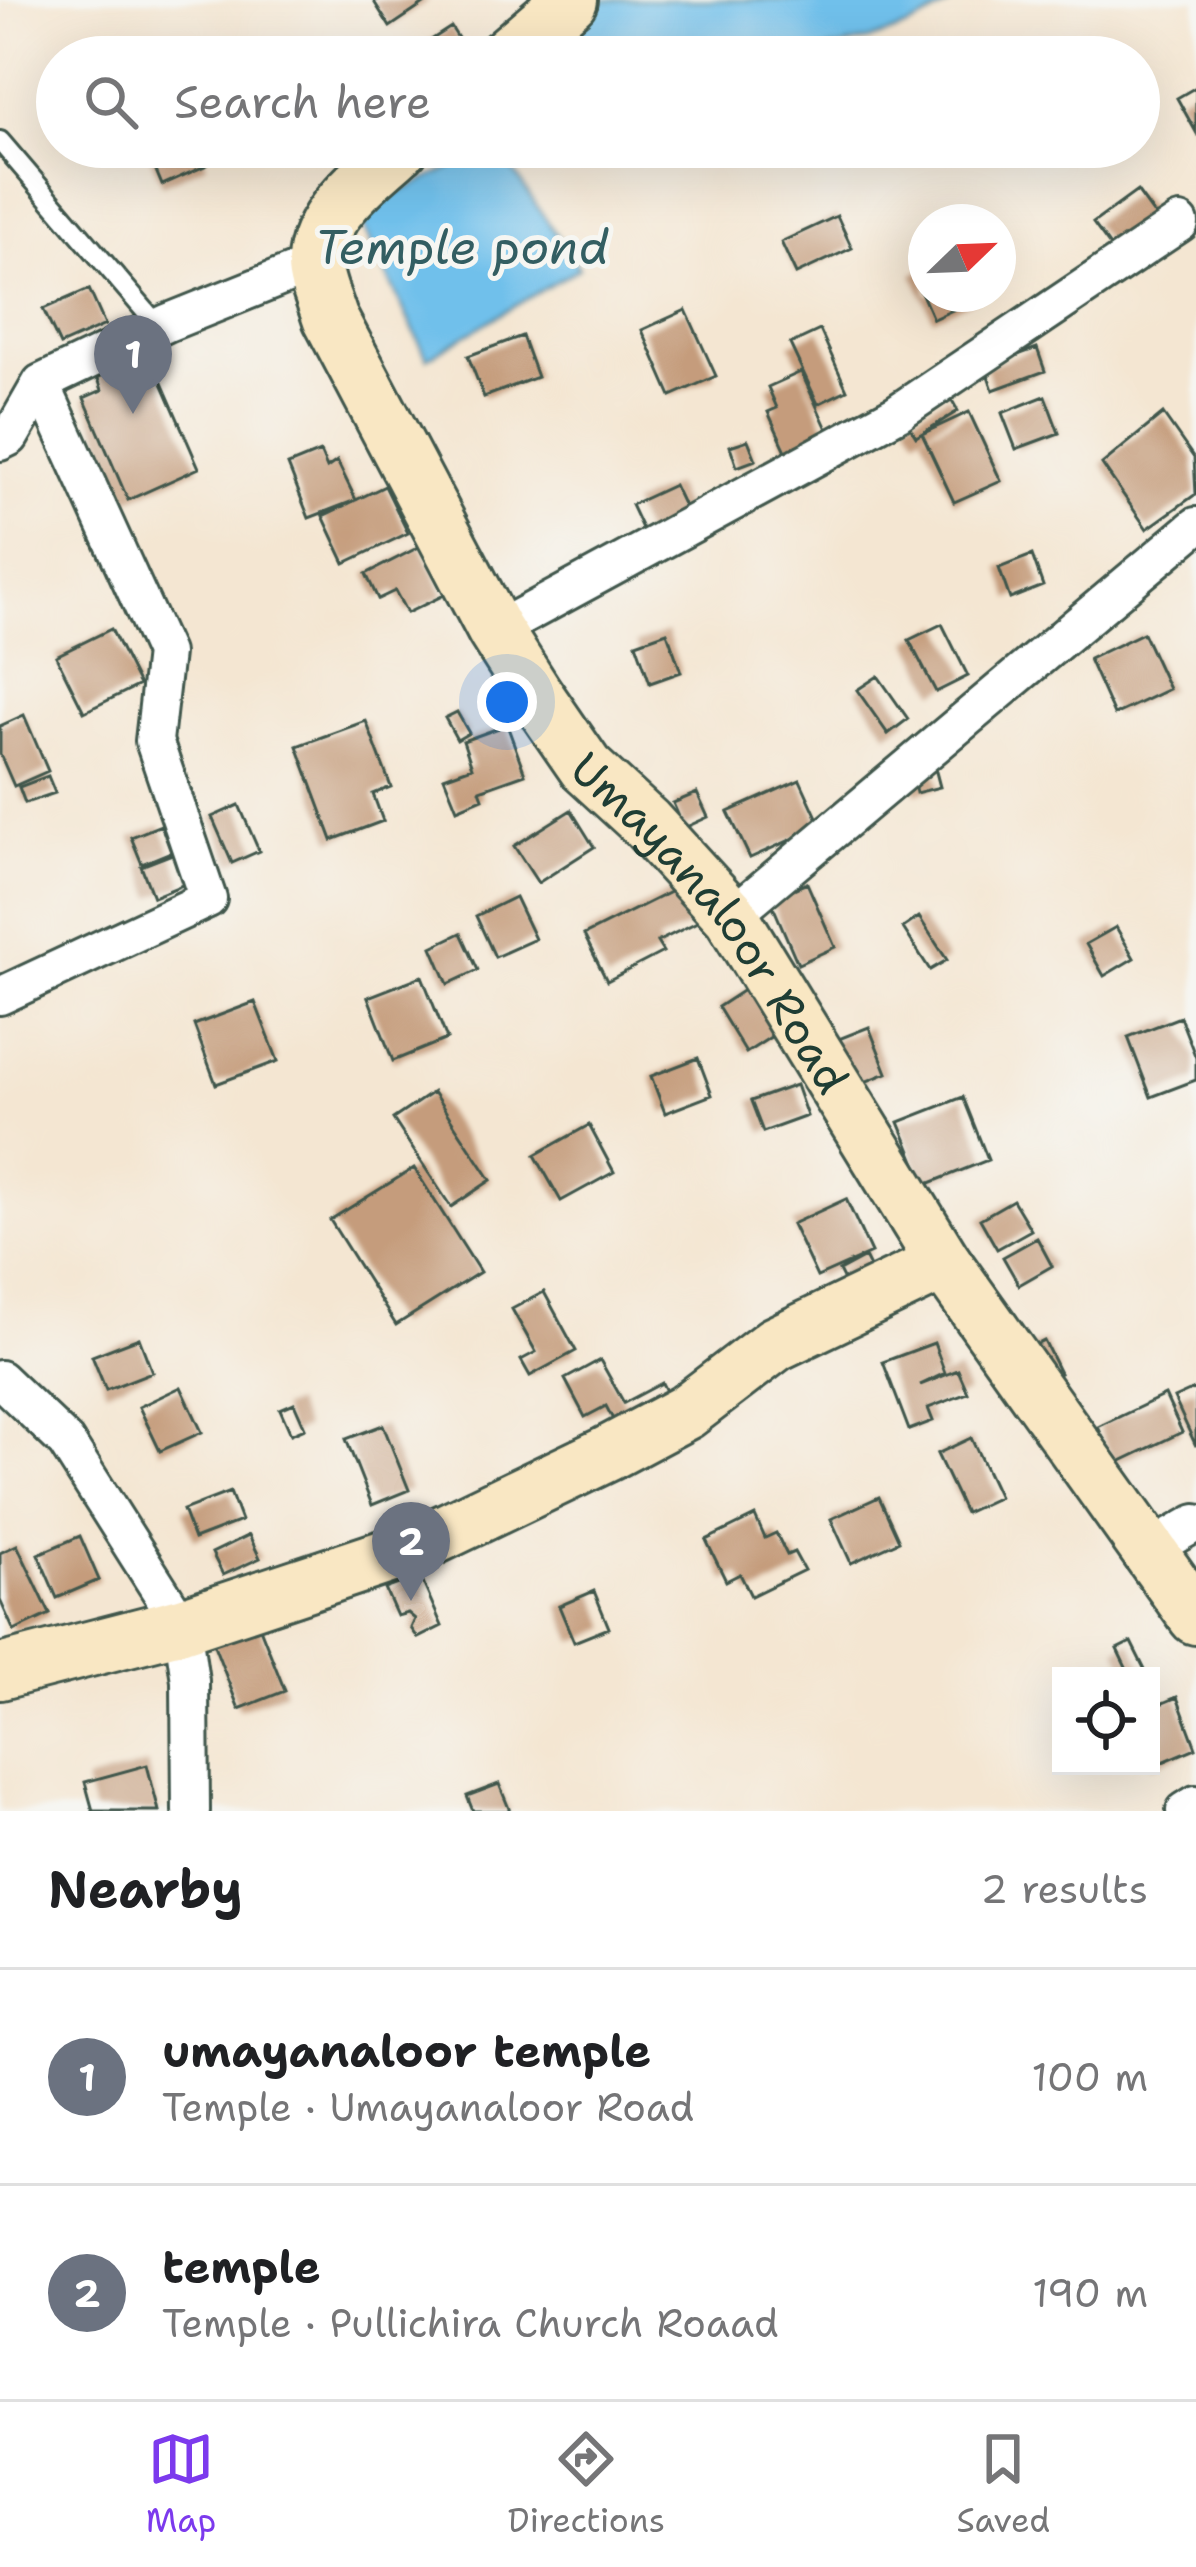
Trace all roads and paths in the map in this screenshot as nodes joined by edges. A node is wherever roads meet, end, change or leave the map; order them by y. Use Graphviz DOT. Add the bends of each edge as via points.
graph roads {
  1 [pos="570,0"];
  2 [pos="528,36"];
  3 [pos="0,141"];
  4 [pos="377,168"];
  5 [pos="1180,223"];
  6 [pos="314,264"];
  7 [pos="159,327"];
  8 [pos="41,383"];
  9 [pos="0,442"];
  10 [pos="1196,526"];
  11 [pos="495,631"];
  12 [pos="731,916"];
  13 [pos="0,996"];
  14 [pos="944,1263"];
  15 [pos="0,1379"];
  16 [pos="1196,1523"];
  17 [pos="1145,1552"];
  18 [pos="1196,1617"];
  19 [pos="182,1625"];
  20 [pos="0,1672"];
  21 [pos="1196,1804"];
  22 [pos="191,1811"];
  23 [pos="1185,1811"];
  1 -- 2 [label="main road"];
  3 -- 7 [label="lane"];
  4 -- 6 [label="main road" via="336,214"];
  5 -- 11 [label="street" via="897,413"];
  6 -- 7 [label="street"];
  6 -- 11 [label="main road, Umayanaloor Road" via="330,318"];
  7 -- 8 [label="street"];
  8 -- 9 [label="street"];
  8 -- 13 [label="street" via="164,653 154,741 208,899"];
  10 -- 12 [label="street"];
  11 -- 12 [label="main road, Umayanaloor Road" via="586,768"];
  12 -- 14 [label="main road, Umayanaloor Road"];
  14 -- 17 [label="main road, Umayanaloor Road"];
  14 -- 19 [label="main road" via="775,1344 686,1412 627,1444 407,1550"];
  15 -- 19 [label="street" via="66,1442"];
  16 -- 17 [label="street"];
  17 -- 18 [label="main road, Umayanaloor Road"];
  19 -- 20 [label="main road"];
  19 -- 22 [label="street"];
  21 -- 23 [label="street"];
}
